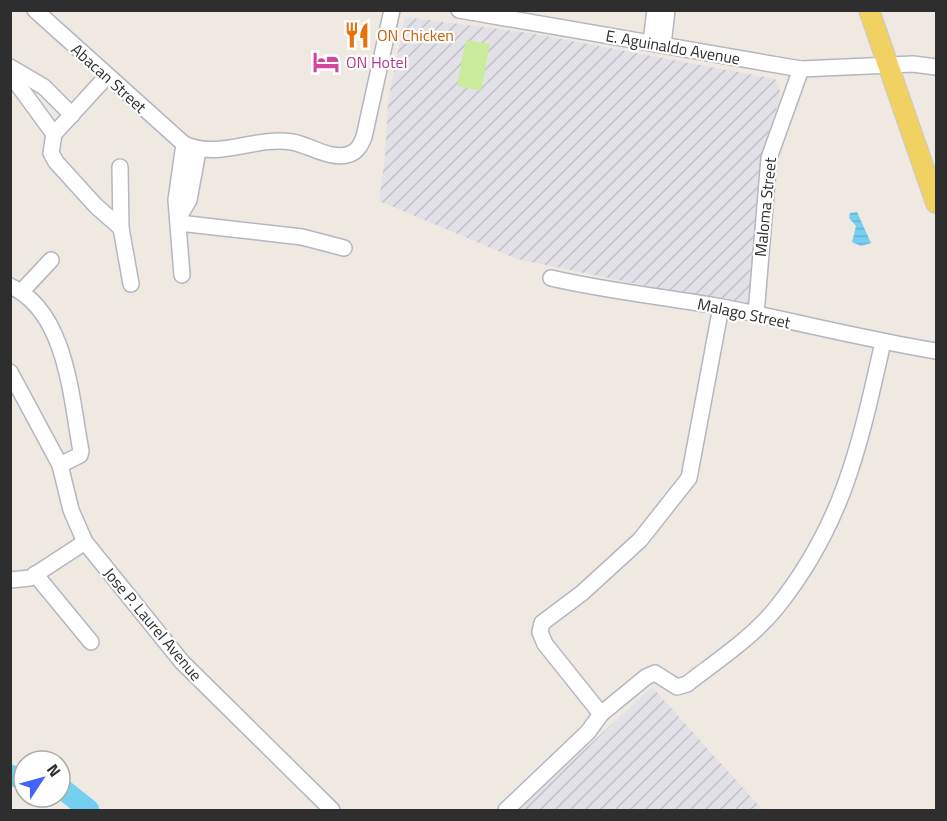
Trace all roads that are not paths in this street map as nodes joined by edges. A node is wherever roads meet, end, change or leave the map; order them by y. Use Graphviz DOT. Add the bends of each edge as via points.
graph roads {
  1 [pos="35,10"];
  2 [pos="392,10"];
  3 [pos="459,10"];
  4 [pos="655,10"];
  5 [pos="667,10"];
  6 [pos="868,10"];
  7 [pos="657,44"];
  8 [pos="888,66"];
  9 [pos="10,67"];
  10 [pos="936,67"];
  11 [pos="801,69"];
  12 [pos="10,74"];
  13 [pos="107,76"];
  14 [pos="72,115"];
  15 [pos="54,134"];
  16 [pos="184,144"];
  17 [pos="198,151"];
  18 [pos="120,167"];
  19 [pos="936,203"];
  20 [pos="179,220"];
  21 [pos="121,228"];
  22 [pos="344,248"];
  23 [pos="51,260"];
  24 [pos="183,275"];
  25 [pos="551,278"];
  26 [pos="131,284"];
  27 [pos="16,289"];
  28 [pos="721,307"];
  29 [pos="756,314"];
  30 [pos="882,342"];
  31 [pos="936,351"];
  32 [pos="10,372"];
  33 [pos="60,465"];
  34 [pos="85,542"];
  35 [pos="35,574"];
  36 [pos="14,580"];
  37 [pos="91,642"];
  38 [pos="601,714"];
  39 [pos="332,810"];
  40 [pos="506,810"];
  1 -- 13 [label="street, Abacan Street"];
  2 -- 17 [label="street, Abacan Street" via="364,137 350,154 335,156 292,142"];
  3 -- 7 [label="street, E. Aguinaldo Avenue"];
  4 -- 7 [label="street"];
  5 -- 7 [label="street"];
  6 -- 8 [label="main road"];
  7 -- 11 [label="street, E. Aguinaldo Avenue"];
  8 -- 10 [label="street, E. Aguinaldo Avenue"];
  8 -- 11 [label="street, E. Aguinaldo Avenue"];
  8 -- 19 [label="main road"];
  9 -- 14 [label="street" via="44,87"];
  11 -- 29 [label="street, Maloma Street" via="769,158"];
  12 -- 15 [label="street"];
  13 -- 14 [label="street"];
  13 -- 16 [label="street, Abacan Street"];
  14 -- 15 [label="street"];
  15 -- 21 [label="street" via="51,153 56,162"];
  16 -- 17 [label="street, Abacan Street"];
  16 -- 20 [label="street" via="176,200"];
  17 -- 20 [label="street" via="189,200"];
  18 -- 21 [label="street"];
  20 -- 22 [label="street" via="302,237"];
  20 -- 24 [label="street"];
  21 -- 26 [label="street"];
  23 -- 27 [label="street"];
  25 -- 28 [label="street, Malago Street"];
  27 -- 33 [label="street" via="46,318 71,383 81,451"];
  28 -- 29 [label="street, Malago Street"];
  28 -- 38 [label="street" via="689,478 640,540 542,623 540,632 545,644"];
  29 -- 30 [label="street, Malago Street"];
  30 -- 31 [label="street, Malago Street"];
  30 -- 38 [label="street" via="859,451 840,502 813,555 776,608 739,644 687,684 677,687 655,673"];
  32 -- 33 [label="street, Jose P. Laurel Avenue"];
  33 -- 34 [label="street, Jose P. Laurel Avenue" via="71,510"];
  34 -- 35 [label="street"];
  34 -- 39 [label="street, Jose P. Laurel Avenue" via="182,662"];
  35 -- 36 [label="street"];
  35 -- 37 [label="street"];
  38 -- 40 [label="street" via="588,732"];
}
